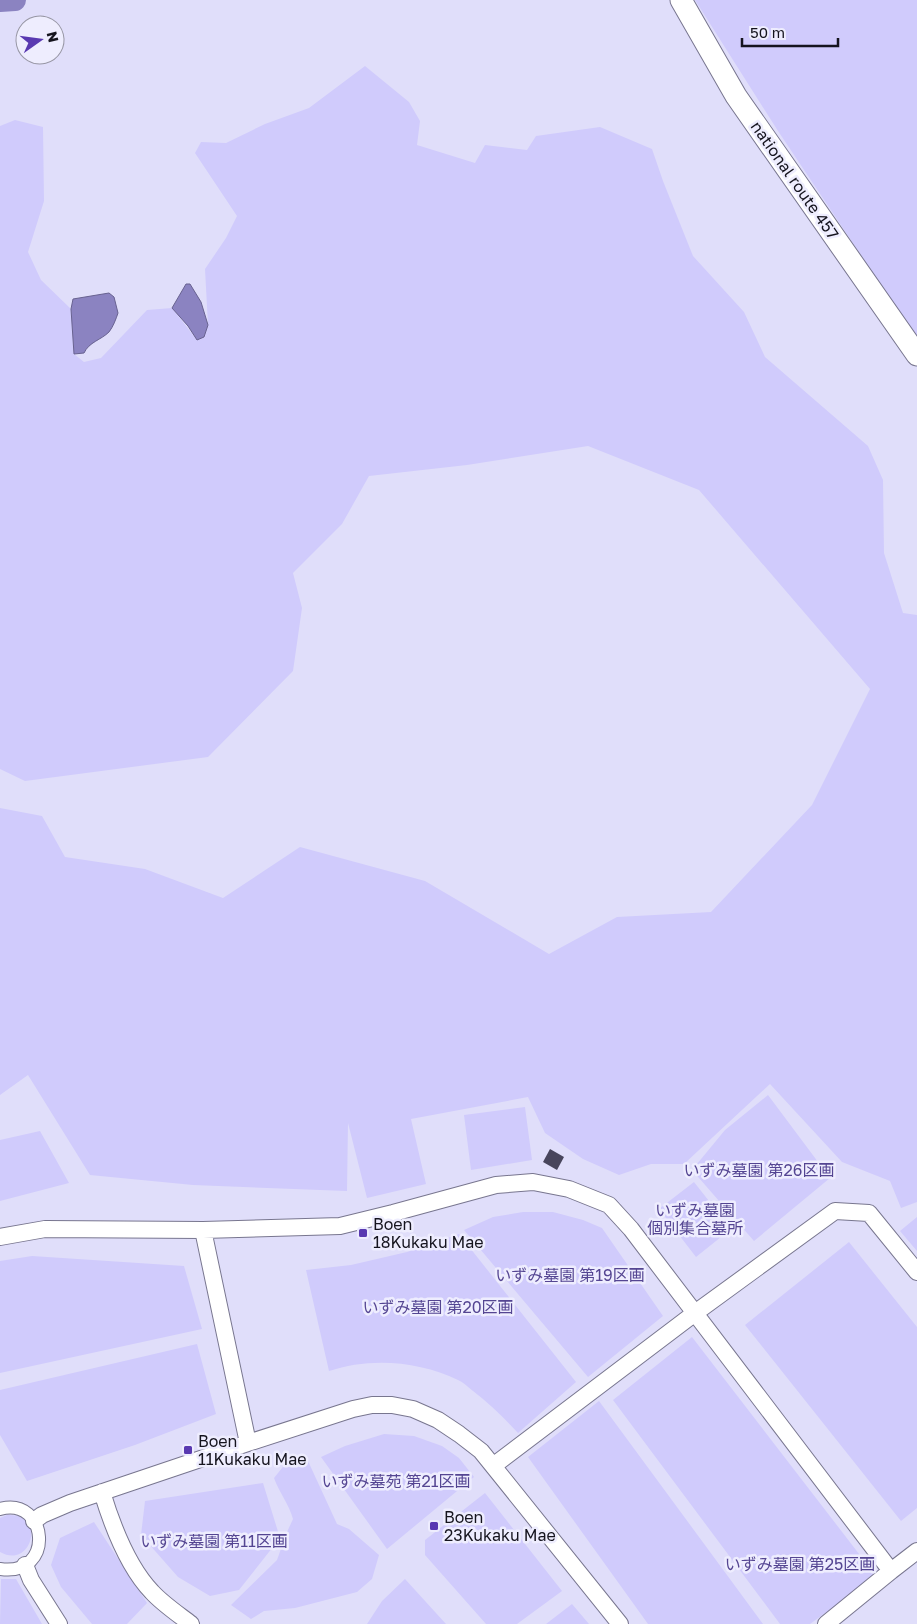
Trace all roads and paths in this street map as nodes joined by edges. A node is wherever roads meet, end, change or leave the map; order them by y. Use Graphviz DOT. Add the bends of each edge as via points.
graph roads {
  1 [pos="681,0"];
  2 [pos="917,355"];
  3 [pos="203,1230"];
  4 [pos="0,1237"];
  5 [pos="917,1272"];
  6 [pos="695,1313"];
  7 [pos="248,1443"];
  8 [pos="493,1466"];
  9 [pos="102,1492"];
  10 [pos="0,1509"];
  11 [pos="34,1521"];
  12 [pos="917,1552"];
  13 [pos="25,1565"];
  14 [pos="0,1568"];
  15 [pos="892,1571"];
  16 [pos="59,1624"];
  17 [pos="191,1624"];
  18 [pos="620,1624"];
  19 [pos="826,1624"];
  1 -- 2 [label="highway, national route 457" via="736,96"];
  3 -- 4 [label="street" via="46,1229"];
  3 -- 6 [label="street" via="340,1226 496,1185 532,1182 568,1189 609,1205"];
  3 -- 7 [label="street"];
  5 -- 6 [label="street" via="869,1213 835,1210"];
  6 -- 8 [label="street"];
  6 -- 15 [label="street"];
  7 -- 8 [label="street" via="352,1409 392,1405 413,1409 438,1420 481,1451"];
  7 -- 9 [label="street"];
  8 -- 18 [label="street"];
  9 -- 11 [label="street"];
  9 -- 17 [label="street" via="113,1527 138,1574 152,1592"];
  10 -- 11 [label="street" via="12,1507 21,1510"];
  11 -- 13 [label="street" via="40,1536 39,1544 33,1558"];
  12 -- 15 [label="street"];
  13 -- 14 [label="street" via="10,1570"];
  13 -- 16 [label="street"];
  15 -- 19 [label="street"];
}
